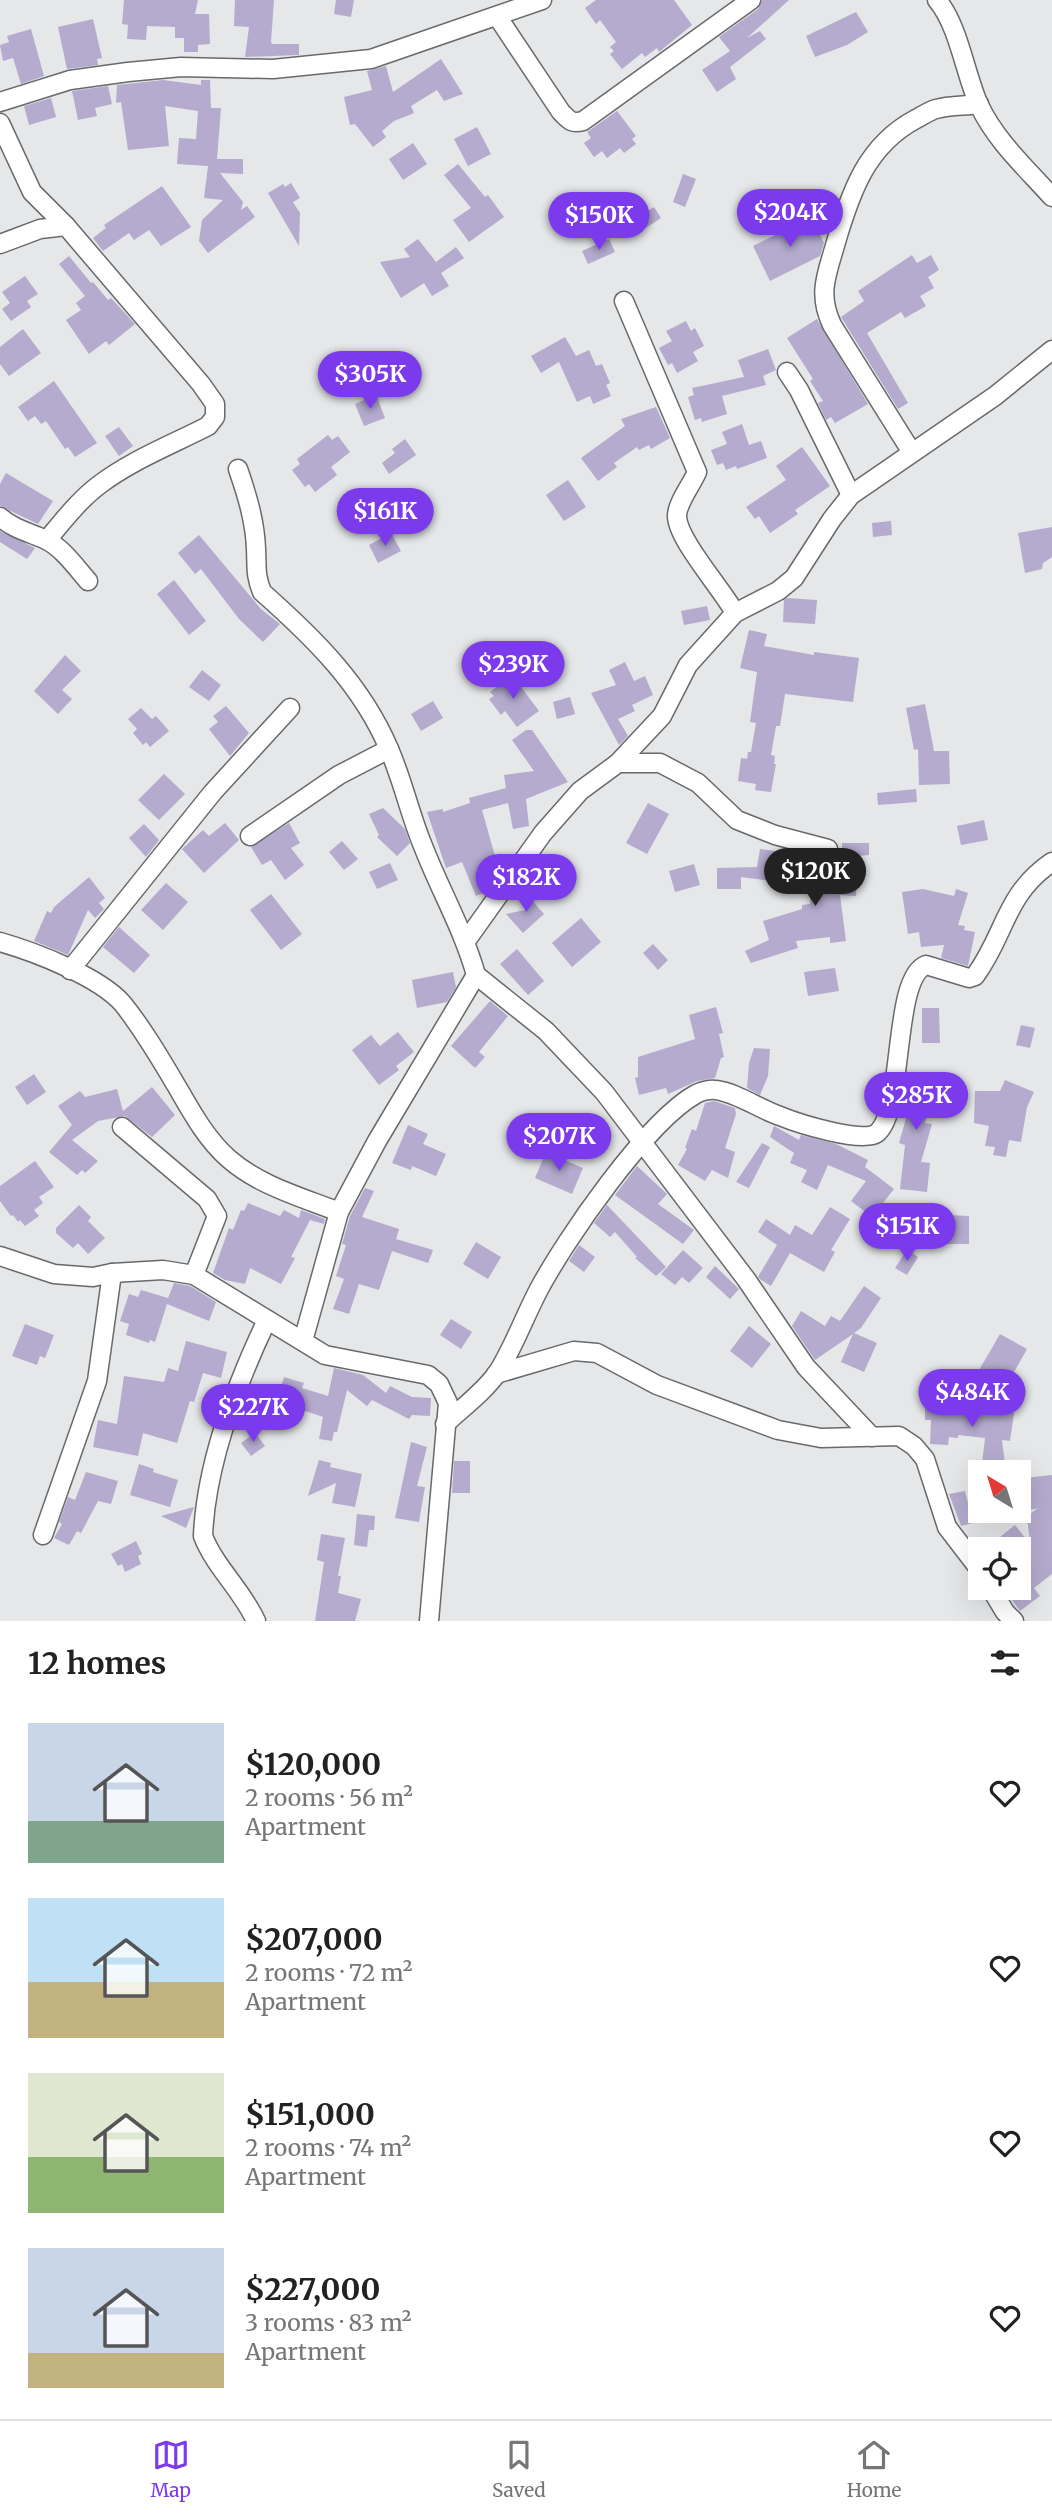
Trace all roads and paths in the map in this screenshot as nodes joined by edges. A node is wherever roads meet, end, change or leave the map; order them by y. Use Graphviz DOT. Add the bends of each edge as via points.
graph roads {
  1 [pos="542,0"];
  2 [pos="751,0"];
  3 [pos="937,0"];
  4 [pos="497,16"];
  5 [pos="0,102"];
  6 [pos="979,104"];
  7 [pos="0,123"];
  8 [pos="1052,197"];
  9 [pos="66,226"];
  10 [pos="0,244"];
  11 [pos="624,302"];
  12 [pos="1052,351"];
  13 [pos="787,372"];
  14 [pos="911,451"];
  15 [pos="238,469"];
  16 [pos="851,495"];
  17 [pos="0,517"];
  18 [pos="47,540"];
  19 [pos="88,581"];
  20 [pos="735,613"];
  21 [pos="290,708"];
  22 [pos="389,749"];
  23 [pos="618,763"];
  24 [pos="250,836"];
  25 [pos="828,849"];
  26 [pos="1052,862"];
  27 [pos="466,941"];
  28 [pos="0,942"];
  29 [pos="70,970"];
  30 [pos="476,975"];
  31 [pos="122,1127"];
  32 [pos="642,1143"];
  33 [pos="339,1212"];
  34 [pos="0,1256"];
  35 [pos="112,1273"];
  36 [pos="194,1275"];
  37 [pos="267,1320"];
  38 [pos="303,1341"];
  39 [pos="496,1374"];
  40 [pos="445,1424"];
  41 [pos="872,1437"];
  42 [pos="43,1535"];
  43 [pos="968,1554"];
  44 [pos="998,1600"];
  45 [pos="256,1621"];
  46 [pos="429,1621"];
  47 [pos="1014,1621"];
  1 -- 4 [label="street"];
  2 -- 4 [label="street" via="575,123 561,112"];
  3 -- 6 [label="street"];
  4 -- 5 [label="street" via="371,59 273,69 181,67 128,72 70,80"];
  6 -- 8 [label="street" via="995,134"];
  6 -- 14 [label="street" via="935,109 904,125 878,148 848,199 823,288 831,325"];
  7 -- 9 [label="street" via="32,192"];
  9 -- 10 [label="street" via="40,229"];
  9 -- 18 [label="street" via="201,384 215,404 215,417 208,426 98,485"];
  11 -- 20 [label="street" via="697,472 677,514 679,527"];
  12 -- 14 [label="street" via="995,396"];
  13 -- 16 [label="street"];
  14 -- 16 [label="street"];
  15 -- 22 [label="street" via="250,503 256,577 262,592 340,667"];
  16 -- 20 [label="street" via="794,578"];
  17 -- 18 [label="street" via="12,528"];
  18 -- 19 [label="street"];
  20 -- 23 [label="street" via="688,665 662,716"];
  21 -- 29 [label="street" via="214,792"];
  22 -- 24 [label="street" via="329,781"];
  22 -- 27 [label="street" via="422,846"];
  23 -- 25 [label="street" via="660,763 698,783 737,820"];
  23 -- 27 [label="street" via="580,791 543,833"];
  26 -- 32 [label="street" via="1016,897 975,976 926,965 915,973 907,994 888,1114 877,1133 866,1138 780,1117 715,1089 698,1093 678,1107"];
  27 -- 30 [label="street"];
  28 -- 29 [label="street"];
  29 -- 33 [label="street" via="93,979 123,1004 203,1131 227,1158 253,1178"];
  30 -- 32 [label="street" via="546,1031 604,1092"];
  30 -- 33 [label="street"];
  31 -- 36 [label="street" via="214,1209 217,1216"];
  32 -- 39 [label="street" via="558,1258"];
  32 -- 41 [label="street" via="746,1279 806,1367"];
  33 -- 38 [label="street"];
  34 -- 35 [label="street" via="54,1274 93,1278"];
  35 -- 36 [label="street" via="163,1270"];
  35 -- 42 [label="street" via="97,1381"];
  36 -- 37 [label="street"];
  37 -- 38 [label="street"];
  37 -- 45 [label="street" via="223,1428 203,1536"];
  38 -- 40 [label="street" via="325,1355 428,1375 439,1384 448,1403"];
  39 -- 40 [label="street"];
  39 -- 41 [label="street" via="574,1351 597,1353 657,1385 778,1430 821,1438"];
  40 -- 46 [label="street"];
  41 -- 43 [label="street" via="899,1436 914,1446 925,1460 947,1527"];
  44 -- 47 [label="street"];
}
